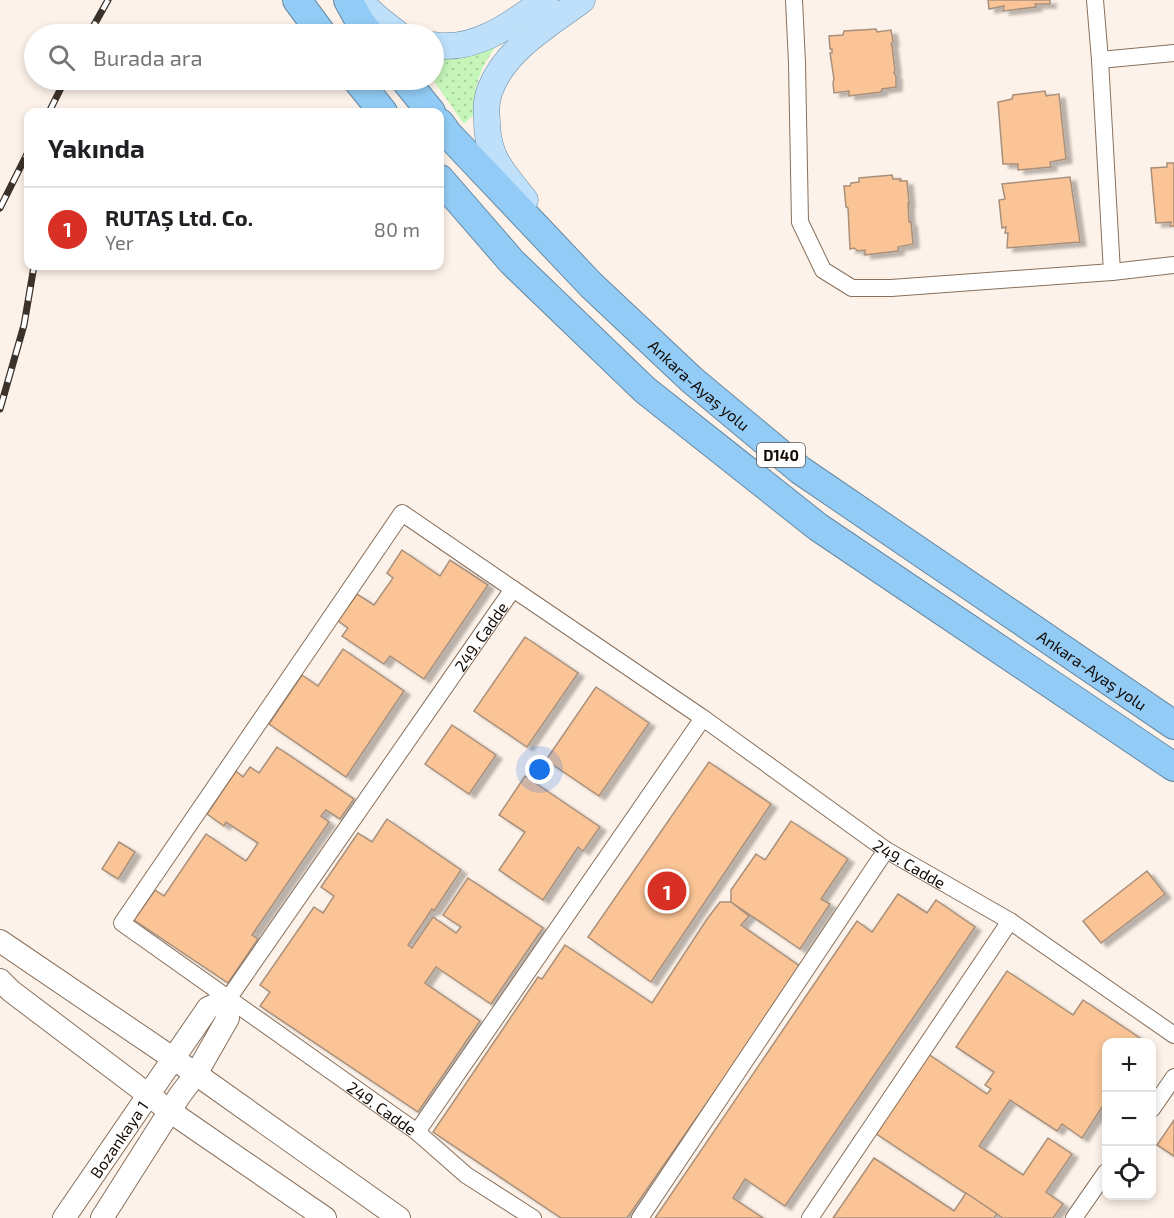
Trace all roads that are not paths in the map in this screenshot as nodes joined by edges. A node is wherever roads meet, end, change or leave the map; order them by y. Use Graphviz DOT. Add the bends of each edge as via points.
graph roads {
  1 [pos="297,0"];
  2 [pos="348,0"];
  3 [pos="358,0"];
  4 [pos="545,0"];
  5 [pos="582,0"];
  6 [pos="794,0"];
  7 [pos="1095,0"];
  8 [pos="315,24"];
  9 [pos="362,24"];
  10 [pos="385,24"];
  11 [pos="519,33"];
  12 [pos="444,46"];
  13 [pos="1174,53"];
  14 [pos="1100,60"];
  15 [pos="365,90"];
  16 [pos="413,90"];
  17 [pos="380,108"];
  18 [pos="428,108"];
  19 [pos="444,128"];
  20 [pos="444,184"];
  21 [pos="1174,265"];
  22 [pos="1112,272"];
  23 [pos="591,285"];
  24 [pos="513,589"];
  25 [pos="703,718"];
  26 [pos="1174,725"];
  27 [pos="1174,767"];
  28 [pos="886,850"];
  29 [pos="1010,921"];
  30 [pos="0,940"];
  31 [pos="0,980"];
  32 [pos="228,999"];
  33 [pos="1174,1035"];
  34 [pos="173,1059"];
  35 [pos="196,1074"];
  36 [pos="1174,1077"];
  37 [pos="149,1096"];
  38 [pos="1156,1103"];
  39 [pos="171,1112"];
  40 [pos="417,1132"];
  41 [pos="1102,1179"];
  42 [pos="64,1218"];
  43 [pos="102,1218"];
  44 [pos="325,1218"];
  45 [pos="399,1218"];
  46 [pos="533,1218"];
  47 [pos="640,1218"];
  48 [pos="810,1218"];
  49 [pos="1074,1218"];
  1 -- 8 [label="highway"];
  2 -- 9 [label="highway"];
  3 -- 10 [label="main road"];
  4 -- 11 [label="main road"];
  5 -- 11 [label="main road"];
  6 -- 22 [label="street" via="800,222 823,270 852,288"];
  7 -- 14 [label="street"];
  11 -- 12 [label="main road"];
  11 -- 23 [label="main road" via="511,56 490,90 486,111 493,154"];
  13 -- 14 [label="street"];
  14 -- 22 [label="street"];
  15 -- 17 [label="highway"];
  16 -- 18 [label="highway"];
  19 -- 23 [label="highway, Ankara-Ayaş yolu / D140"];
  20 -- 27 [label="highway, D140" via="512,262 645,390 818,527"];
  21 -- 22 [label="street"];
  23 -- 26 [label="highway, Ankara-Ayaş yolu / D140" via="692,380 800,470"];
  24 -- 25 [label="street, 249. Cadde"];
  24 -- 32 [label="street, 249. Cadde"];
  24 -- 32 [label="street" via="402,513 122,923"];
  25 -- 28 [label="street, 249. Cadde"];
  25 -- 40 [label="street"];
  28 -- 29 [label="street, 249. Cadde"];
  28 -- 47 [label="street"];
  29 -- 33 [label="street, 249. Cadde"];
  29 -- 48 [label="street"];
  30 -- 34 [label="street"];
  31 -- 37 [label="street"];
  32 -- 34 [label="street, Bozankaya 1" via="208,1008"];
  32 -- 35 [label="street" via="228,1018"];
  32 -- 40 [label="street, 249. Cadde"];
  34 -- 35 [label="street"];
  34 -- 37 [label="street, Bozankaya 1"];
  35 -- 39 [label="street"];
  35 -- 45 [label="street"];
  36 -- 38 [label="street"];
  37 -- 39 [label="street"];
  37 -- 42 [label="street, Bozankaya 1"];
  39 -- 43 [label="street"];
  39 -- 44 [label="street"];
  40 -- 46 [label="street, 249. Cadde" via="466,1175"];
  41 -- 49 [label="street"];
}
